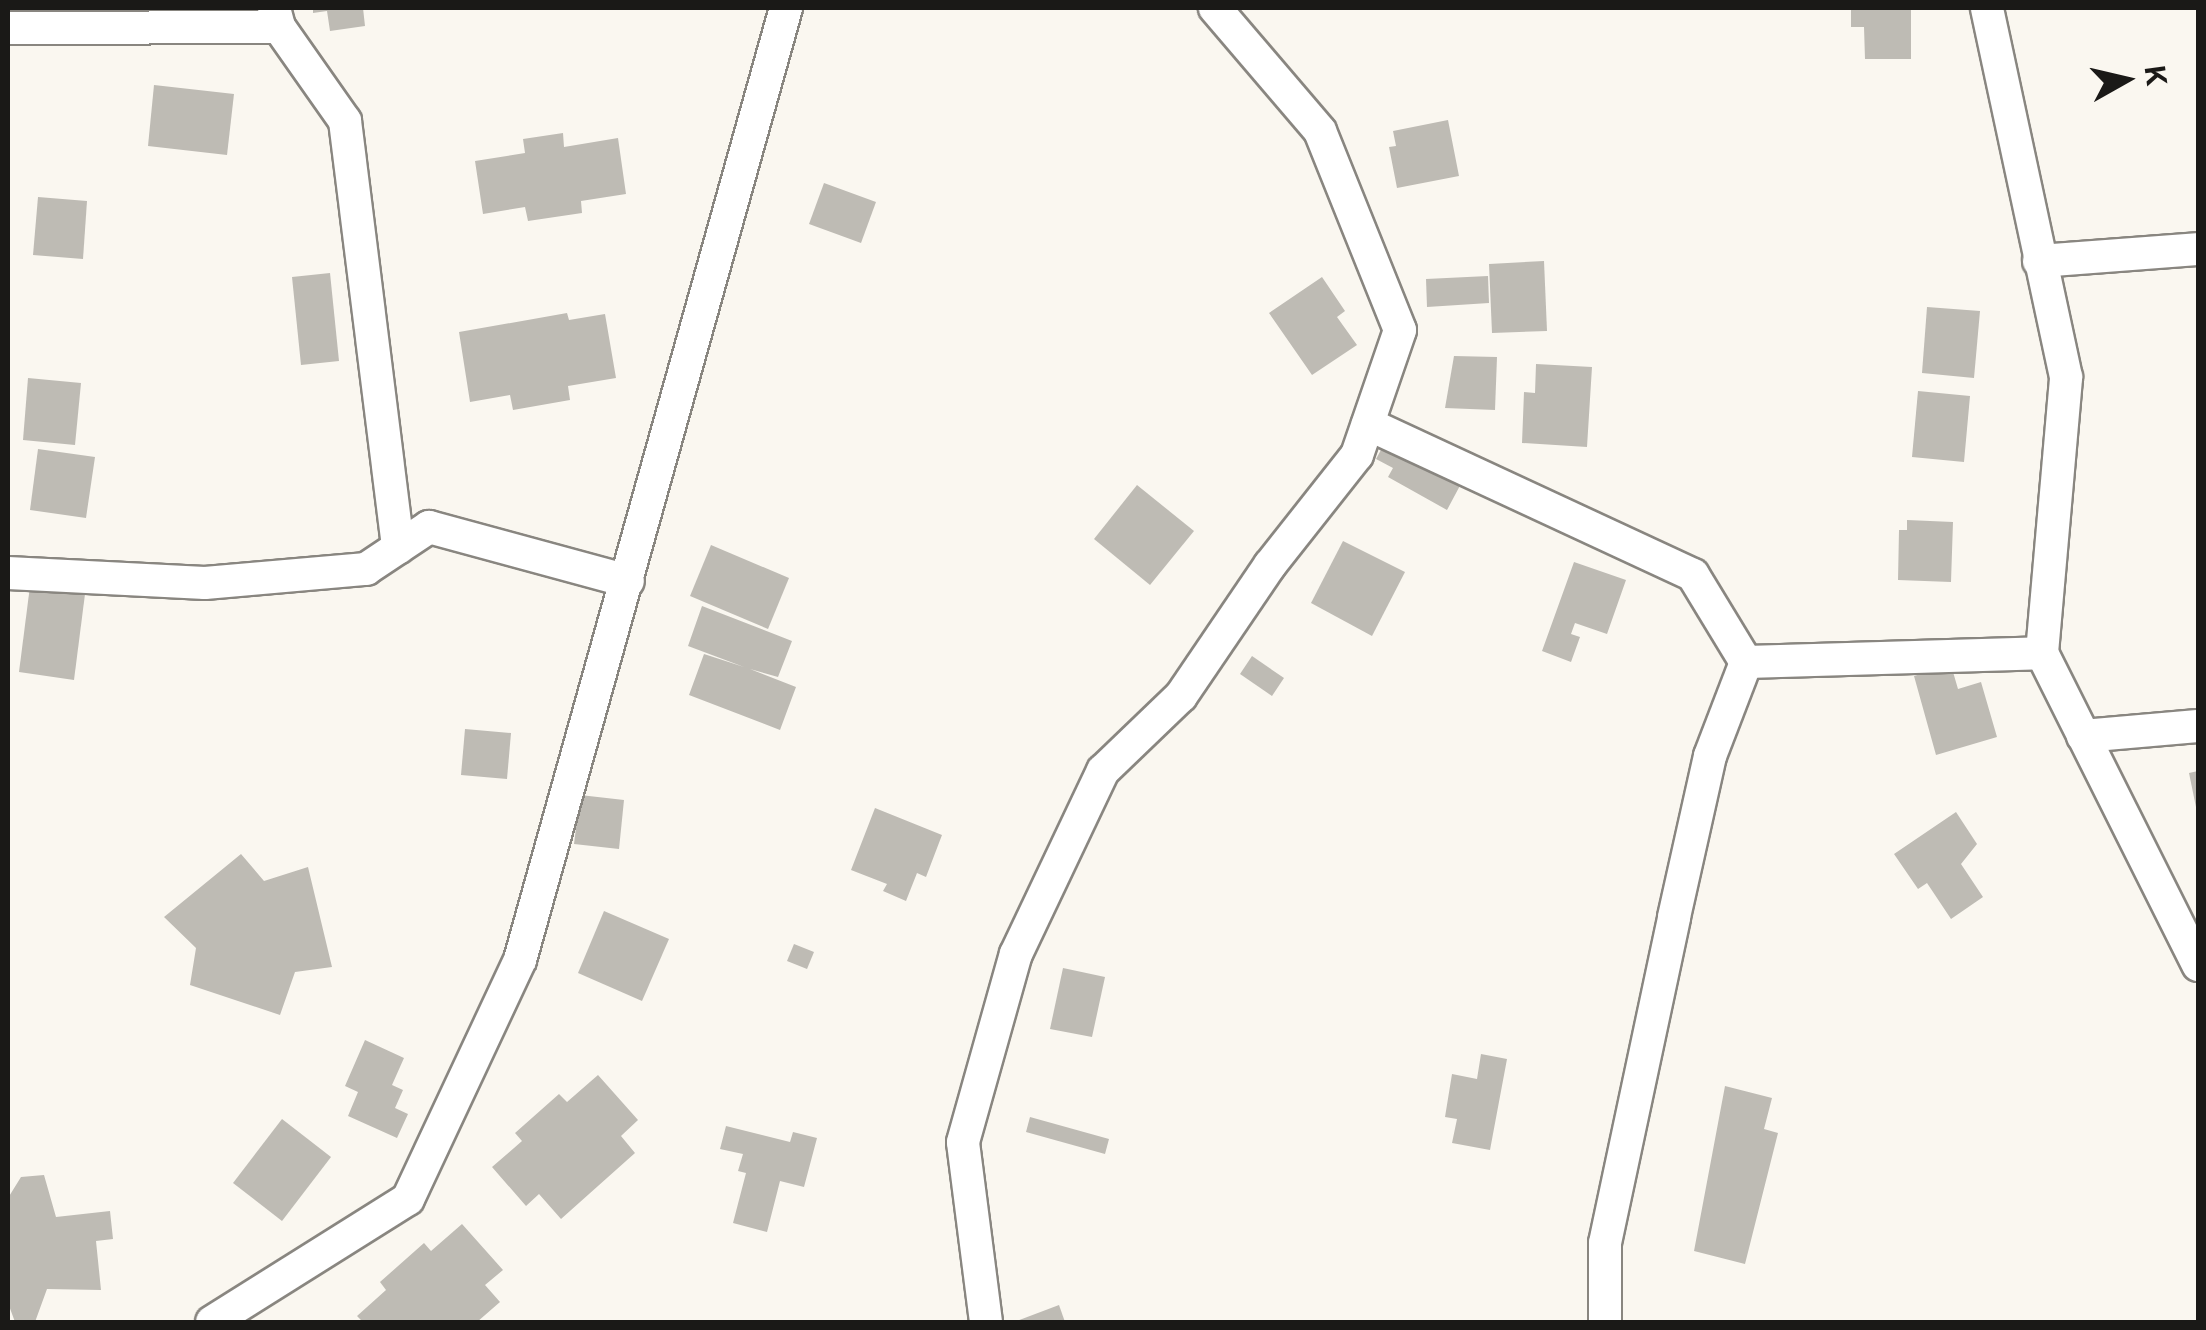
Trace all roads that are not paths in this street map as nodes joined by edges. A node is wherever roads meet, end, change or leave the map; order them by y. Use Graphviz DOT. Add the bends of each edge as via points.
graph roads {
  1 [pos="786,8"];
  2 [pos="1215,8"];
  3 [pos="1987,8"];
  4 [pos="276,18"];
  5 [pos="8,28"];
  6 [pos="2198,249"];
  7 [pos="2039,261"];
  8 [pos="1368,424"];
  9 [pos="398,548"];
  10 [pos="8,573"];
  11 [pos="628,580"];
  12 [pos="2042,654"];
  13 [pos="1746,662"];
  14 [pos="2198,726"];
  15 [pos="2083,736"];
  16 [pos="2198,965"];
  17 [pos="212,1322"];
  18 [pos="986,1322"];
  19 [pos="1605,1322"];
  1 -- 11 [label="street"];
  2 -- 8 [label="street" via="1320,131 1400,330"];
  3 -- 7 [label="street"];
  4 -- 5 [label="street"];
  4 -- 9 [label="street" via="345,121"];
  6 -- 7 [label="street"];
  7 -- 12 [label="street" via="2066,377"];
  8 -- 13 [label="street" via="1693,575"];
  8 -- 18 [label="street" via="1357,455 1270,564 1181,696 1103,771 1016,954 963,1142"];
  9 -- 10 [label="street" via="366,569 205,584"];
  9 -- 11 [label="street" via="429,527"];
  11 -- 17 [label="street" via="520,960 408,1200"];
  12 -- 13 [label="street"];
  12 -- 15 [label="street"];
  13 -- 19 [label="street" via="1710,756 1674,917 1605,1243"];
  14 -- 15 [label="street"];
  15 -- 16 [label="street"];
}
